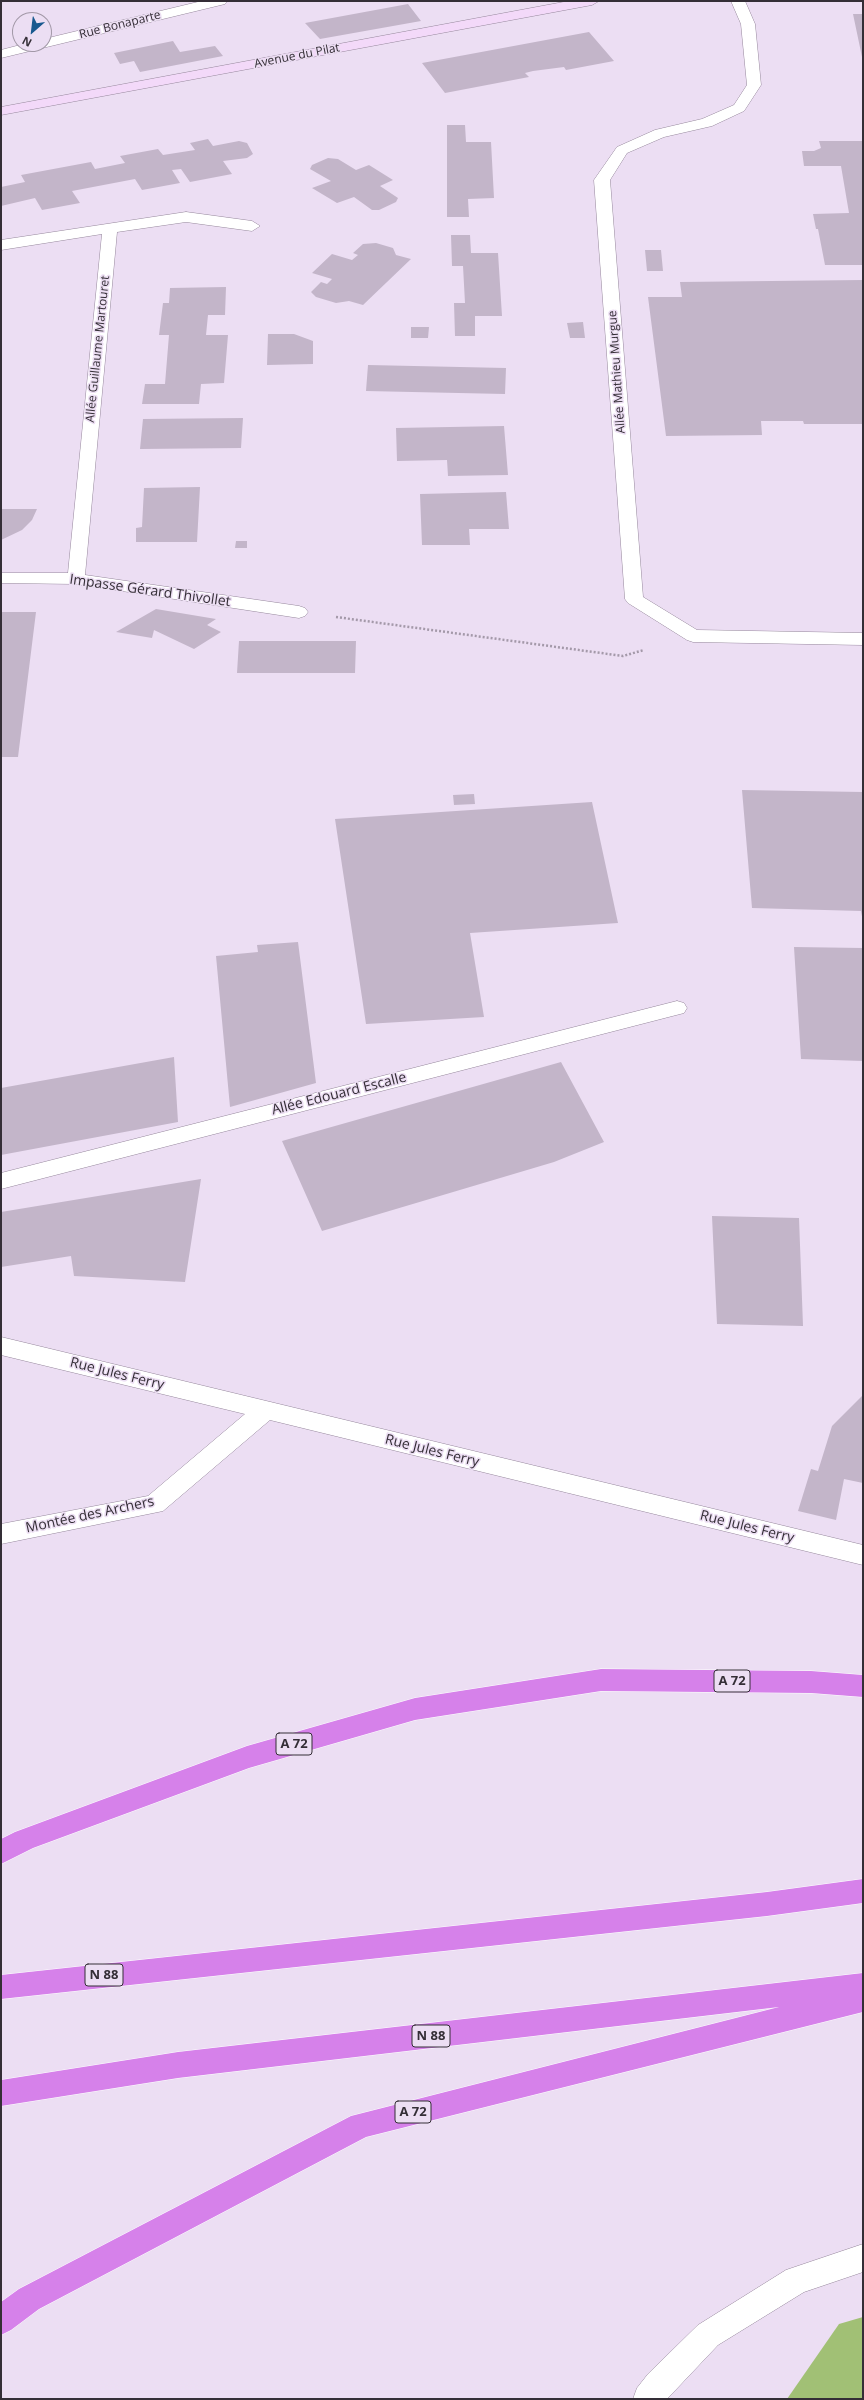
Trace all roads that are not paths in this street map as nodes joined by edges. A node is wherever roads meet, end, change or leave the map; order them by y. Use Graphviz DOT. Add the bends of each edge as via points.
graph roads {
  1 [pos="220,1"];
  2 [pos="592,1"];
  3 [pos="738,1"];
  4 [pos="52,41"];
  5 [pos="12,51"];
  6 [pos="1,54"];
  7 [pos="1,111"];
  8 [pos="252,226"];
  9 [pos="110,228"];
  10 [pos="1,245"];
  11 [pos="1,578"];
  12 [pos="76,579"];
  13 [pos="298,612"];
  14 [pos="863,639"];
  15 [pos="677,1008"];
  16 [pos="1,1181"];
  17 [pos="1,1346"];
  18 [pos="266,1410"];
  19 [pos="1,1534"];
  20 [pos="863,1555"];
  21 [pos="863,1686"];
  22 [pos="1,1852"];
  23 [pos="863,1891"];
  24 [pos="863,1986"];
  25 [pos="1,1987"];
  26 [pos="863,2000"];
  27 [pos="1,2093"];
  28 [pos="863,2258"];
  29 [pos="1,2320"];
  30 [pos="648,2399"];
  1 -- 4 [label="street, Rue Bonaparte"];
  2 -- 7 [label="main road, Avenue du Pilat"];
  3 -- 14 [label="street, Allée Mathieu Murgue" via="748,24 754,85 739,108 707,123 660,133 622,150 602,180 634,599 693,636"];
  5 -- 6 [label="street"];
  8 -- 9 [label="street" via="186,217"];
  9 -- 10 [label="street"];
  9 -- 12 [label="street, Allée Guillaume Martouret"];
  11 -- 12 [label="street, Impasse Gérard Thivollet"];
  12 -- 13 [label="street, Impasse Gérard Thivollet"];
  15 -- 16 [label="street, Allée Edouard Escalle"];
  17 -- 18 [label="street, Rue Jules Ferry"];
  18 -- 19 [label="street, Montée des Archers" via="155,1504"];
  18 -- 20 [label="street, Rue Jules Ferry"];
  21 -- 22 [label="highway, A 72" via="812,1682 601,1680 415,1709 247,1757 24,1840"];
  23 -- 25 [label="highway, N 88" via="767,1904"];
  24 -- 27 [label="highway, N 88" via="178,2065"];
  26 -- 29 [label="highway, A 72" via="361,2125 29,2298"];
  28 -- 30 [label="street" via="796,2280 708,2335"];
}
